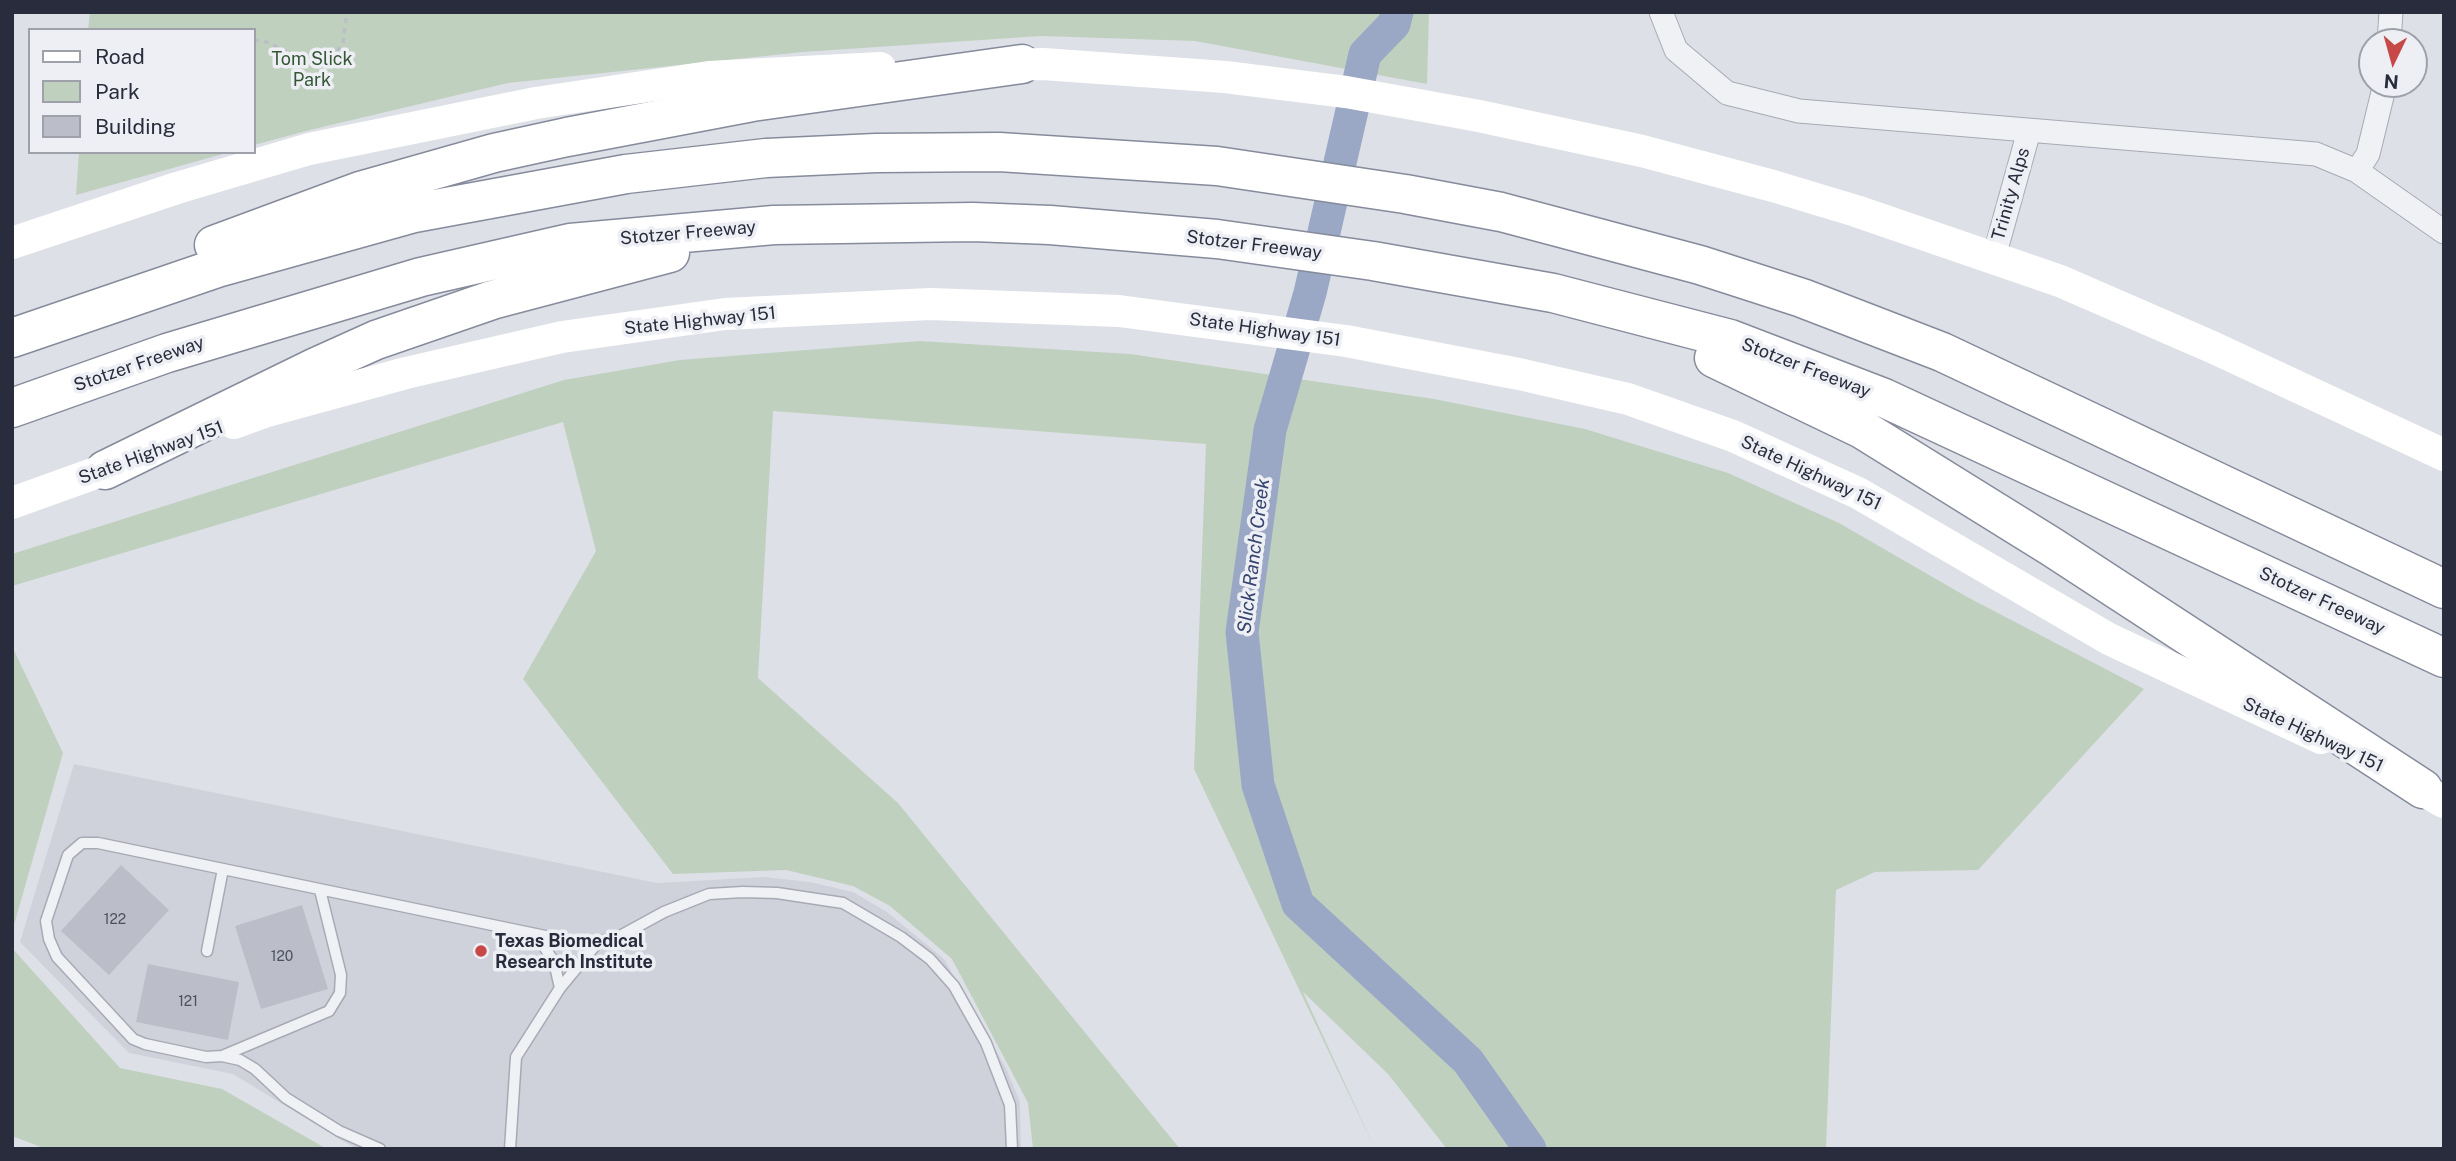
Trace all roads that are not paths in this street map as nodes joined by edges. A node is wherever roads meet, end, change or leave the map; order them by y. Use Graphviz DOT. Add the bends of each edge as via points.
graph roads {
  1 [pos="1661,12"];
  2 [pos="1022,65"];
  3 [pos="2382,98"];
  4 [pos="2029,131"];
  5 [pos="2357,171"];
  6 [pos="775,225"];
  7 [pos="2444,232"];
  8 [pos="12,243"];
  9 [pos="1994,257"];
  10 [pos="1553,293"];
  11 [pos="12,320"];
  12 [pos="12,338"];
  13 [pos="12,408"];
  14 [pos="2444,455"];
  15 [pos="105,470"];
  16 [pos="12,503"];
  17 [pos="2444,589"];
  18 [pos="2444,658"];
  19 [pos="2434,796"];
  20 [pos="223,869"];
  21 [pos="320,890"];
  22 [pos="536,934"];
  23 [pos="598,942"];
  24 [pos="207,951"];
  25 [pos="560,988"];
  26 [pos="222,1056"];
  27 [pos="380,1149"];
  28 [pos="510,1149"];
  29 [pos="1012,1149"];
  1 -- 4 [label="street" via="1676,50 1727,93 1799,111"];
  2 -- 8 [label="main road" via="709,78 537,103 309,149"];
  2 -- 9 [label="main road" via="1225,77 1346,92 1479,116 1643,151 1773,186"];
  2 -- 11 [label="highway" via="739,104 494,153 347,195"];
  3 -- 5 [label="street" via="2368,154"];
  4 -- 5 [label="street" via="2316,154"];
  4 -- 9 [label="street, Trinity Alps"];
  5 -- 7 [label="street"];
  6 -- 10 [label="highway, Stotzer Freeway" via="973,222 1217,239"];
  6 -- 13 [label="highway, Stotzer Freeway" via="570,243 421,277 167,353"];
  6 -- 15 [label="highway" via="492,300 397,332"];
  9 -- 14 [label="main road" via="2212,346"];
  10 -- 18 [label="highway, Stotzer Freeway" via="1730,339 1884,398"];
  10 -- 19 [label="highway" via="1728,364 1862,429"];
  12 -- 17 [label="highway" via="217,268 414,213 626,174 766,158 876,153 999,152 1217,166 1501,212 1802,298 1942,352"];
  15 -- 16 [label="main road, State Highway 151"];
  15 -- 19 [label="main road, State Highway 151" via="267,411 407,373 562,337 724,314 930,304 1119,311 1346,341 1628,399 1733,436 1858,493 2109,639 2365,757"];
  20 -- 21 [label="lane"];
  20 -- 24 [label="lane"];
  20 -- 26 [label="lane" via="82,843 68,855 46,921 57,957 133,1039 206,1057"];
  21 -- 22 [label="lane"];
  21 -- 26 [label="lane" via="341,975 340,993 329,1010"];
  22 -- 23 [label="lane"];
  22 -- 25 [label="lane" via="554,962"];
  23 -- 25 [label="lane"];
  23 -- 29 [label="lane" via="709,894 777,893 843,903 901,937 930,959 954,986 986,1043 1010,1105"];
  25 -- 28 [label="lane" via="516,1058"];
  26 -- 27 [label="lane" via="240,1060 286,1098 339,1131"];
}
